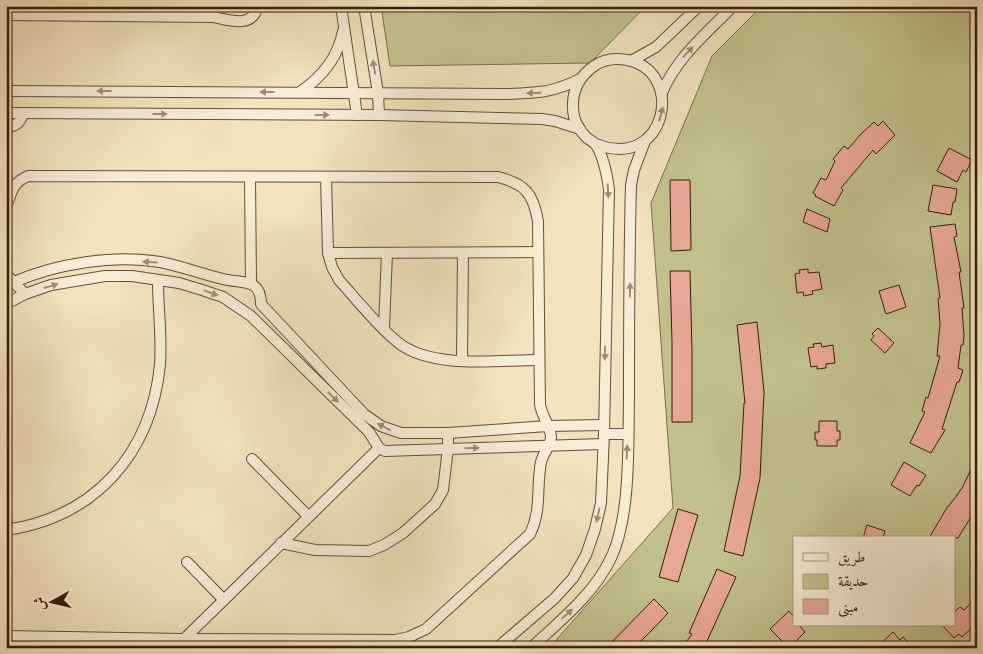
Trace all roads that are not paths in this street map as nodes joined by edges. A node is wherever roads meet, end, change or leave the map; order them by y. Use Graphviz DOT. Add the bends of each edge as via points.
graph roads {
  1 [pos="7,6"];
  2 [pos="212,6"];
  3 [pos="258,6"];
  4 [pos="342,6"];
  5 [pos="364,6"];
  6 [pos="699,6"];
  7 [pos="733,6"];
  8 [pos="94,11"];
  9 [pos="6,15"];
  10 [pos="213,17"];
  11 [pos="344,23"];
  12 [pos="631,61"];
  13 [pos="580,79"];
  14 [pos="6,91"];
  15 [pos="300,92"];
  16 [pos="354,92"];
  17 [pos="378,93"];
  18 [pos="662,93"];
  19 [pos="6,113"];
  20 [pos="23,113"];
  21 [pos="356,115"];
  22 [pos="380,115"];
  23 [pos="6,127"];
  24 [pos="580,129"];
  25 [pos="645,140"];
  26 [pos="596,144"];
  27 [pos="326,177"];
  28 [pos="250,178"];
  29 [pos="6,208"];
  30 [pos="463,252"];
  31 [pos="538,252"];
  32 [pos="328,253"];
  33 [pos="387,253"];
  34 [pos="6,274"];
  35 [pos="158,280"];
  36 [pos="14,282"];
  37 [pos="251,283"];
  38 [pos="25,294"];
  39 [pos="6,304"];
  40 [pos="261,304"];
  41 [pos="251,316"];
  42 [pos="384,328"];
  43 [pos="538,360"];
  44 [pos="462,361"];
  45 [pos="548,426"];
  46 [pos="401,433"];
  47 [pos="448,433"];
  48 [pos="603,434"];
  49 [pos="628,434"];
  50 [pos="548,446"];
  51 [pos="379,448"];
  52 [pos="448,448"];
  53 [pos="402,450"];
  54 [pos="252,459"];
  55 [pos="308,516"];
  56 [pos="6,530"];
  57 [pos="281,543"];
  58 [pos="187,562"];
  59 [pos="224,600"];
  60 [pos="6,636"];
  61 [pos="184,639"];
  62 [pos="496,648"];
  63 [pos="531,648"];
  1 -- 9 [label="street"];
  2 -- 10 [label="street"];
  3 -- 10 [label="street" via="254,15 244,22"];
  4 -- 11 [label="street"];
  17 -- 5 [label="street, one-way"];
  6 -- 12 [label="street" via="661,43"];
  18 -- 7 [label="street, one-way" via="667,79 682,58"];
  8 -- 9 [label="street"];
  8 -- 10 [label="street"];
  11 -- 15 [label="street" via="341,40 330,63 314,82"];
  11 -- 16 [label="street"];
  12 -- 13 [label="street" via="608,60 588,70"];
  12 -- 18 [label="street" via="650,73"];
  13 -- 17 [label="street, one-way" via="543,93"];
  13 -- 24 [label="street" via="575,88 573,109"];
  15 -- 14 [label="street, one-way"];
  15 -- 16 [label="street"];
  16 -- 17 [label="street"];
  16 -- 21 [label="street"];
  17 -- 22 [label="street"];
  25 -- 18 [label="street, one-way" via="660,119"];
  19 -- 20 [label="street"];
  20 -- 21 [label="street, one-way"];
  20 -- 23 [label="street" via="16,125"];
  21 -- 22 [label="street"];
  22 -- 24 [label="street" via="542,119"];
  24 -- 26 [label="street"];
  25 -- 26 [label="street" via="621,150"];
  49 -- 25 [label="street, one-way" via="632,185"];
  26 -- 48 [label="street, one-way" via="608,188"];
  27 -- 28 [label="street"];
  27 -- 31 [label="street" via="498,177 514,181 527,191 535,205"];
  27 -- 32 [label="street"];
  28 -- 29 [label="street" via="28,176 13,186"];
  28 -- 37 [label="street"];
  30 -- 31 [label="street"];
  30 -- 33 [label="street"];
  30 -- 44 [label="street"];
  31 -- 43 [label="street"];
  32 -- 33 [label="street"];
  32 -- 42 [label="street" via="339,280"];
  33 -- 42 [label="street"];
  34 -- 36 [label="street"];
  38 -- 35 [label="street, one-way" via="51,285 105,276"];
  35 -- 41 [label="street, one-way" via="223,297"];
  35 -- 56 [label="street" via="160,364 146,426 131,453 112,478 78,506 43,522"];
  37 -- 36 [label="street, one-way" via="225,280 158,262 119,260 61,266"];
  36 -- 38 [label="street"];
  37 -- 40 [label="street" via="260,292"];
  38 -- 39 [label="street"];
  40 -- 41 [label="street"];
  46 -- 40 [label="street, one-way" via="364,414"];
  41 -- 51 [label="street, one-way" via="369,432"];
  42 -- 44 [label="street" via="400,344 419,355 440,361"];
  43 -- 44 [label="street"];
  43 -- 45 [label="street" via="540,404"];
  45 -- 47 [label="street"];
  45 -- 48 [label="street"];
  45 -- 50 [label="street" via="551,436"];
  46 -- 47 [label="street"];
  46 -- 53 [label="street"];
  47 -- 52 [label="street"];
  48 -- 49 [label="street"];
  48 -- 50 [label="street"];
  48 -- 62 [label="street, one-way" via="601,504 596,530 586,555 573,578 555,598"];
  63 -- 49 [label="street, one-way" via="597,582 611,558 621,531 625,503"];
  52 -- 50 [label="street, one-way"];
  50 -- 61 [label="street" via="541,460 536,521 530,534 426,629 395,640"];
  51 -- 53 [label="street" via="389,452"];
  51 -- 55 [label="street"];
  52 -- 53 [label="street"];
  52 -- 57 [label="street" via="443,490 435,504 403,533 384,545 369,551 315,550"];
  54 -- 55 [label="street"];
  55 -- 57 [label="street"];
  57 -- 59 [label="street"];
  58 -- 59 [label="street"];
  59 -- 61 [label="street"];
  60 -- 61 [label="street"];
}
